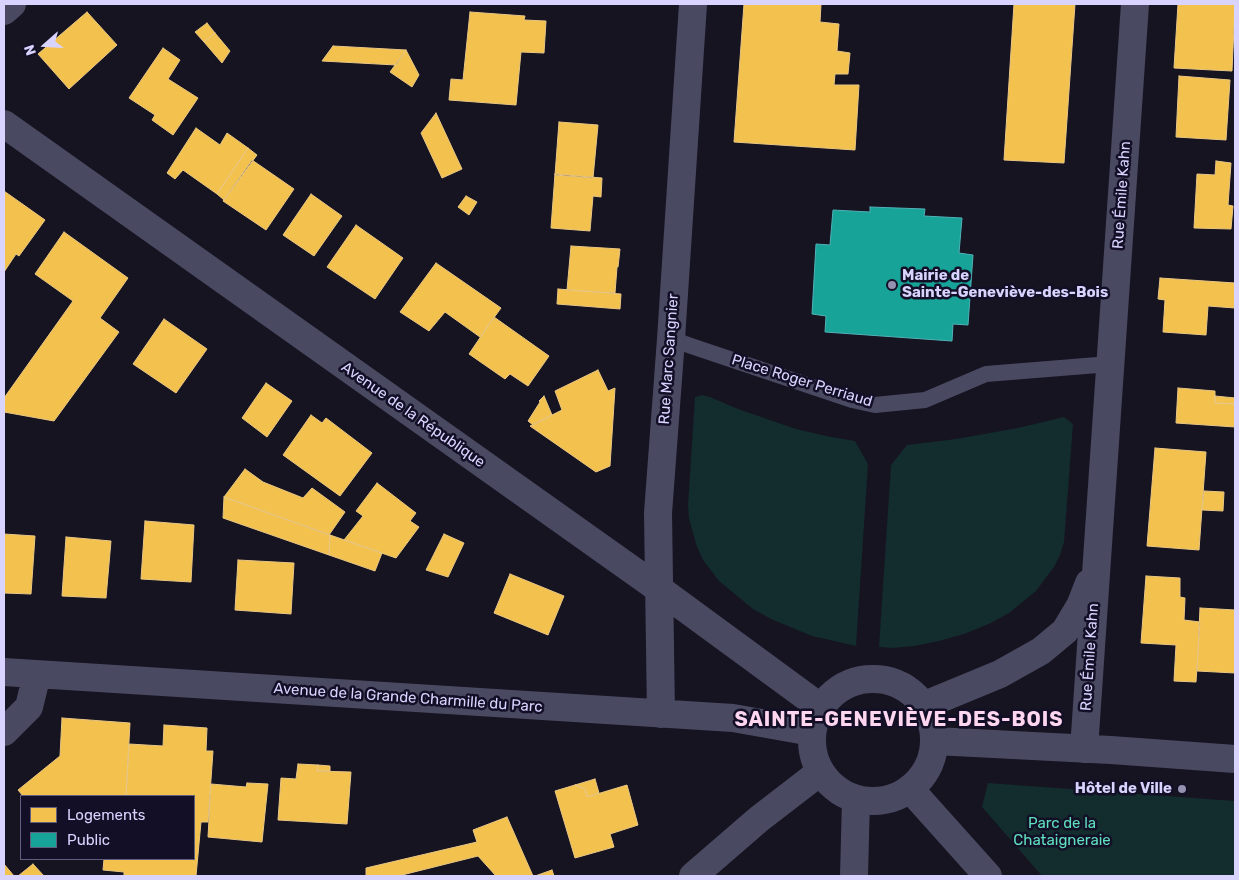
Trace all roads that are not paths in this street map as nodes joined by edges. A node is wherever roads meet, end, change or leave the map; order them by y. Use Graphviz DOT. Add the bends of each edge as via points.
graph roads {
  1 [pos="12,4"];
  2 [pos="693,4"];
  3 [pos="1135,4"];
  4 [pos="4,11"];
  5 [pos="4,124"];
  6 [pos="671,339"];
  7 [pos="1110,364"];
  8 [pos="1096,566"];
  9 [pos="659,590"];
  10 [pos="4,672"];
  11 [pos="36,674"];
  12 [pos="924,706"];
  13 [pos="661,714"];
  14 [pos="816,720"];
  15 [pos="4,732"];
  16 [pos="935,741"];
  17 [pos="1084,749"];
  18 [pos="1235,759"];
  19 [pos="820,772"];
  20 [pos="910,789"];
  21 [pos="856,799"];
  22 [pos="693,876"];
  23 [pos="854,876"];
  24 [pos="988,876"];
  1 -- 4 [label="street"];
  2 -- 6 [label="street, Rue Marc Sangnier"];
  3 -- 7 [label="street, Rue Émile Kahn"];
  5 -- 9 [label="street, Avenue de la République"];
  6 -- 7 [label="lane, Place Roger Perriaud" via="875,405 924,400 986,374"];
  6 -- 9 [label="street, Rue Marc Sangnier" via="658,513"];
  7 -- 8 [label="street, Rue Émile Kahn"];
  8 -- 12 [label="street, Rue Émile Kahn" via="1080,606 1065,631 1041,651 1000,674"];
  8 -- 17 [label="street, Rue Émile Kahn"];
  9 -- 13 [label="street, Rue Marc Sangnier"];
  9 -- 14 [label="street, Avenue de la République"];
  10 -- 11 [label="street, Avenue de la Grande Charmille du Parc"];
  11 -- 13 [label="street, Avenue de la Grande Charmille du Parc"];
  11 -- 15 [label="street" via="29,707"];
  12 -- 14 [label="street" via="910,690 892,681 872,677 851,681 834,692"];
  12 -- 16 [label="street" via="932,722"];
  13 -- 14 [label="street, Avenue de la Grande Charmille du Parc"];
  14 -- 19 [label="street" via="812,753"];
  16 -- 17 [label="street"];
  16 -- 20 [label="street" via="932,759 923,776"];
  17 -- 18 [label="street"];
  19 -- 21 [label="street" via="830,784"];
  19 -- 22 [label="street"];
  20 -- 21 [label="street" via="894,798 875,802"];
  20 -- 24 [label="street"];
  21 -- 23 [label="street"];
}
